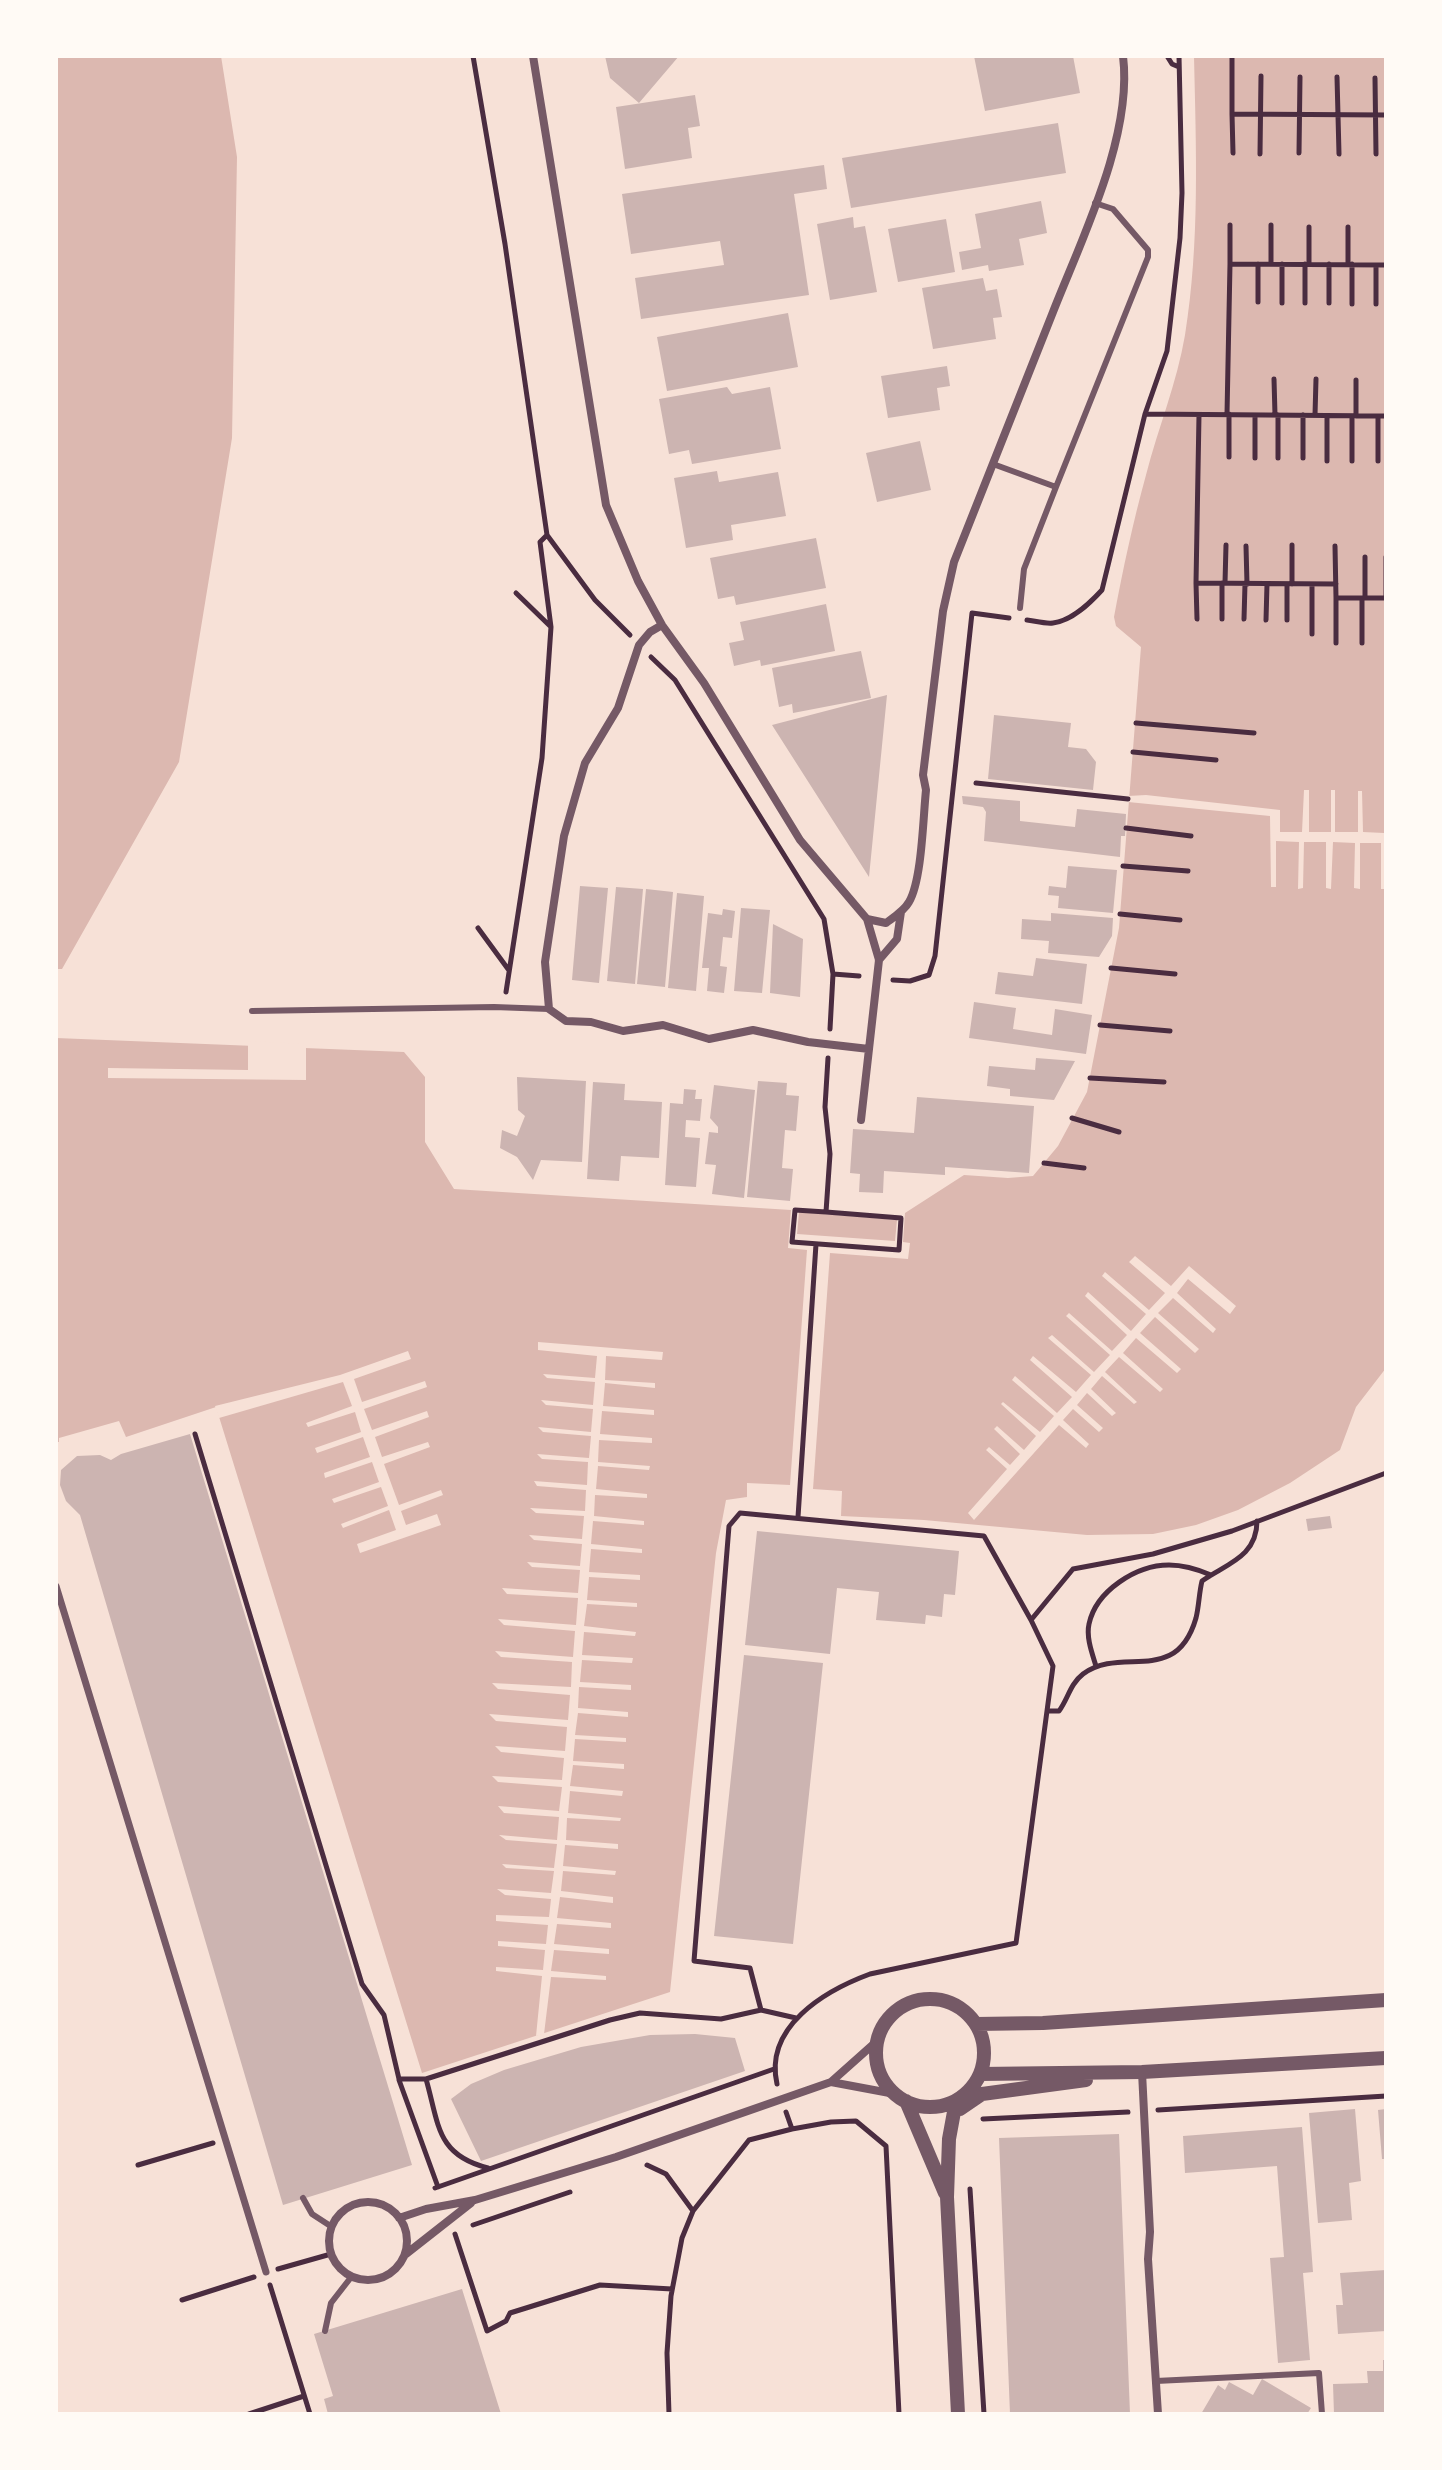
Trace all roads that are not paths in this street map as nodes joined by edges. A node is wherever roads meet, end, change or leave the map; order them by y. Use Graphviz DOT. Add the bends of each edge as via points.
graph roads {
  1 [pos="533,56"];
  2 [pos="1123,56"];
  3 [pos="1095,203"];
  4 [pos="993,464"];
  5 [pos="1056,487"];
  6 [pos="1020,608"];
  7 [pos="662,625"];
  8 [pos="901,912"];
  9 [pos="867,919"];
  10 [pos="879,960"];
  11 [pos="549,1009"];
  12 [pos="252,1011"];
  13 [pos="869,1049"];
  14 [pos="861,1120"];
  15 [pos="56,1586"];
  16 [pos="1386,2000"];
  17 [pos="976,2024"];
  18 [pos="877,2041"];
  19 [pos="1386,2058"];
  20 [pos="1142,2072"];
  21 [pos="980,2074"];
  22 [pos="831,2082"];
  23 [pos="900,2098"];
  24 [pos="955,2108"];
  25 [pos="947,2197"];
  26 [pos="303,2198"];
  27 [pos="475,2200"];
  28 [pos="399,2218"];
  29 [pos="332,2227"];
  30 [pos="404,2256"];
  31 [pos="266,2272"];
  32 [pos="352,2276"];
  33 [pos="325,2331"];
  34 [pos="1156,2381"];
  35 [pos="958,2414"];
  36 [pos="1158,2414"];
  37 [pos="1322,2414"];
  1 -- 7 [label="street" via="606,505"];
  2 -- 3 [label="street" via="1124,106"];
  3 -- 4 [label="street"];
  3 -- 5 [label="lane" via="1113,209 1148,250 1148,257"];
  4 -- 5 [label="lane"];
  4 -- 8 [label="street" via="954,562 943,611 915,883"];
  5 -- 6 [label="lane" via="1024,569"];
  7 -- 9 [label="street" via="704,683 800,840"];
  7 -- 11 [label="street" via="639,645 618,708 585,763 564,836 545,962"];
  8 -- 9 [label="street" via="886,923"];
  8 -- 10 [label="street" via="897,939"];
  9 -- 10 [label="street"];
  10 -- 13 [label="street"];
  11 -- 12 [label="lane"];
  11 -- 13 [label="street" via="566,1021 623,1031 663,1025 709,1039 753,1030"];
  13 -- 14 [label="street"];
  15 -- 31 [label="street"];
  16 -- 17 [label="street"];
  17 -- 18 [label="street" via="949,2003 916,2001 891,2016"];
  17 -- 21 [label="street" via="983,2040"];
  18 -- 22 [label="street"];
  18 -- 23 [label="street" via="879,2070"];
  19 -- 20 [label="street"];
  20 -- 21 [label="street"];
  20 -- 24 [label="street" via="982,2094"];
  20 -- 34 [label="street"];
  21 -- 24 [label="street"];
  22 -- 23 [label="street"];
  22 -- 27 [label="street"];
  23 -- 24 [label="street"];
  23 -- 25 [label="street"];
  24 -- 25 [label="street"];
  25 -- 35 [label="street"];
  26 -- 29 [label="lane" via="312,2214"];
  27 -- 28 [label="street"];
  27 -- 30 [label="street"];
  28 -- 29 [label="street" via="385,2206 358,2204"];
  28 -- 30 [label="street" via="407,2236"];
  29 -- 32 [label="street" via="331,2254"];
  30 -- 32 [label="street" via="382,2277"];
  32 -- 33 [label="lane" via="331,2303"];
  34 -- 36 [label="street"];
  34 -- 37 [label="lane" via="1319,2373"];
}
